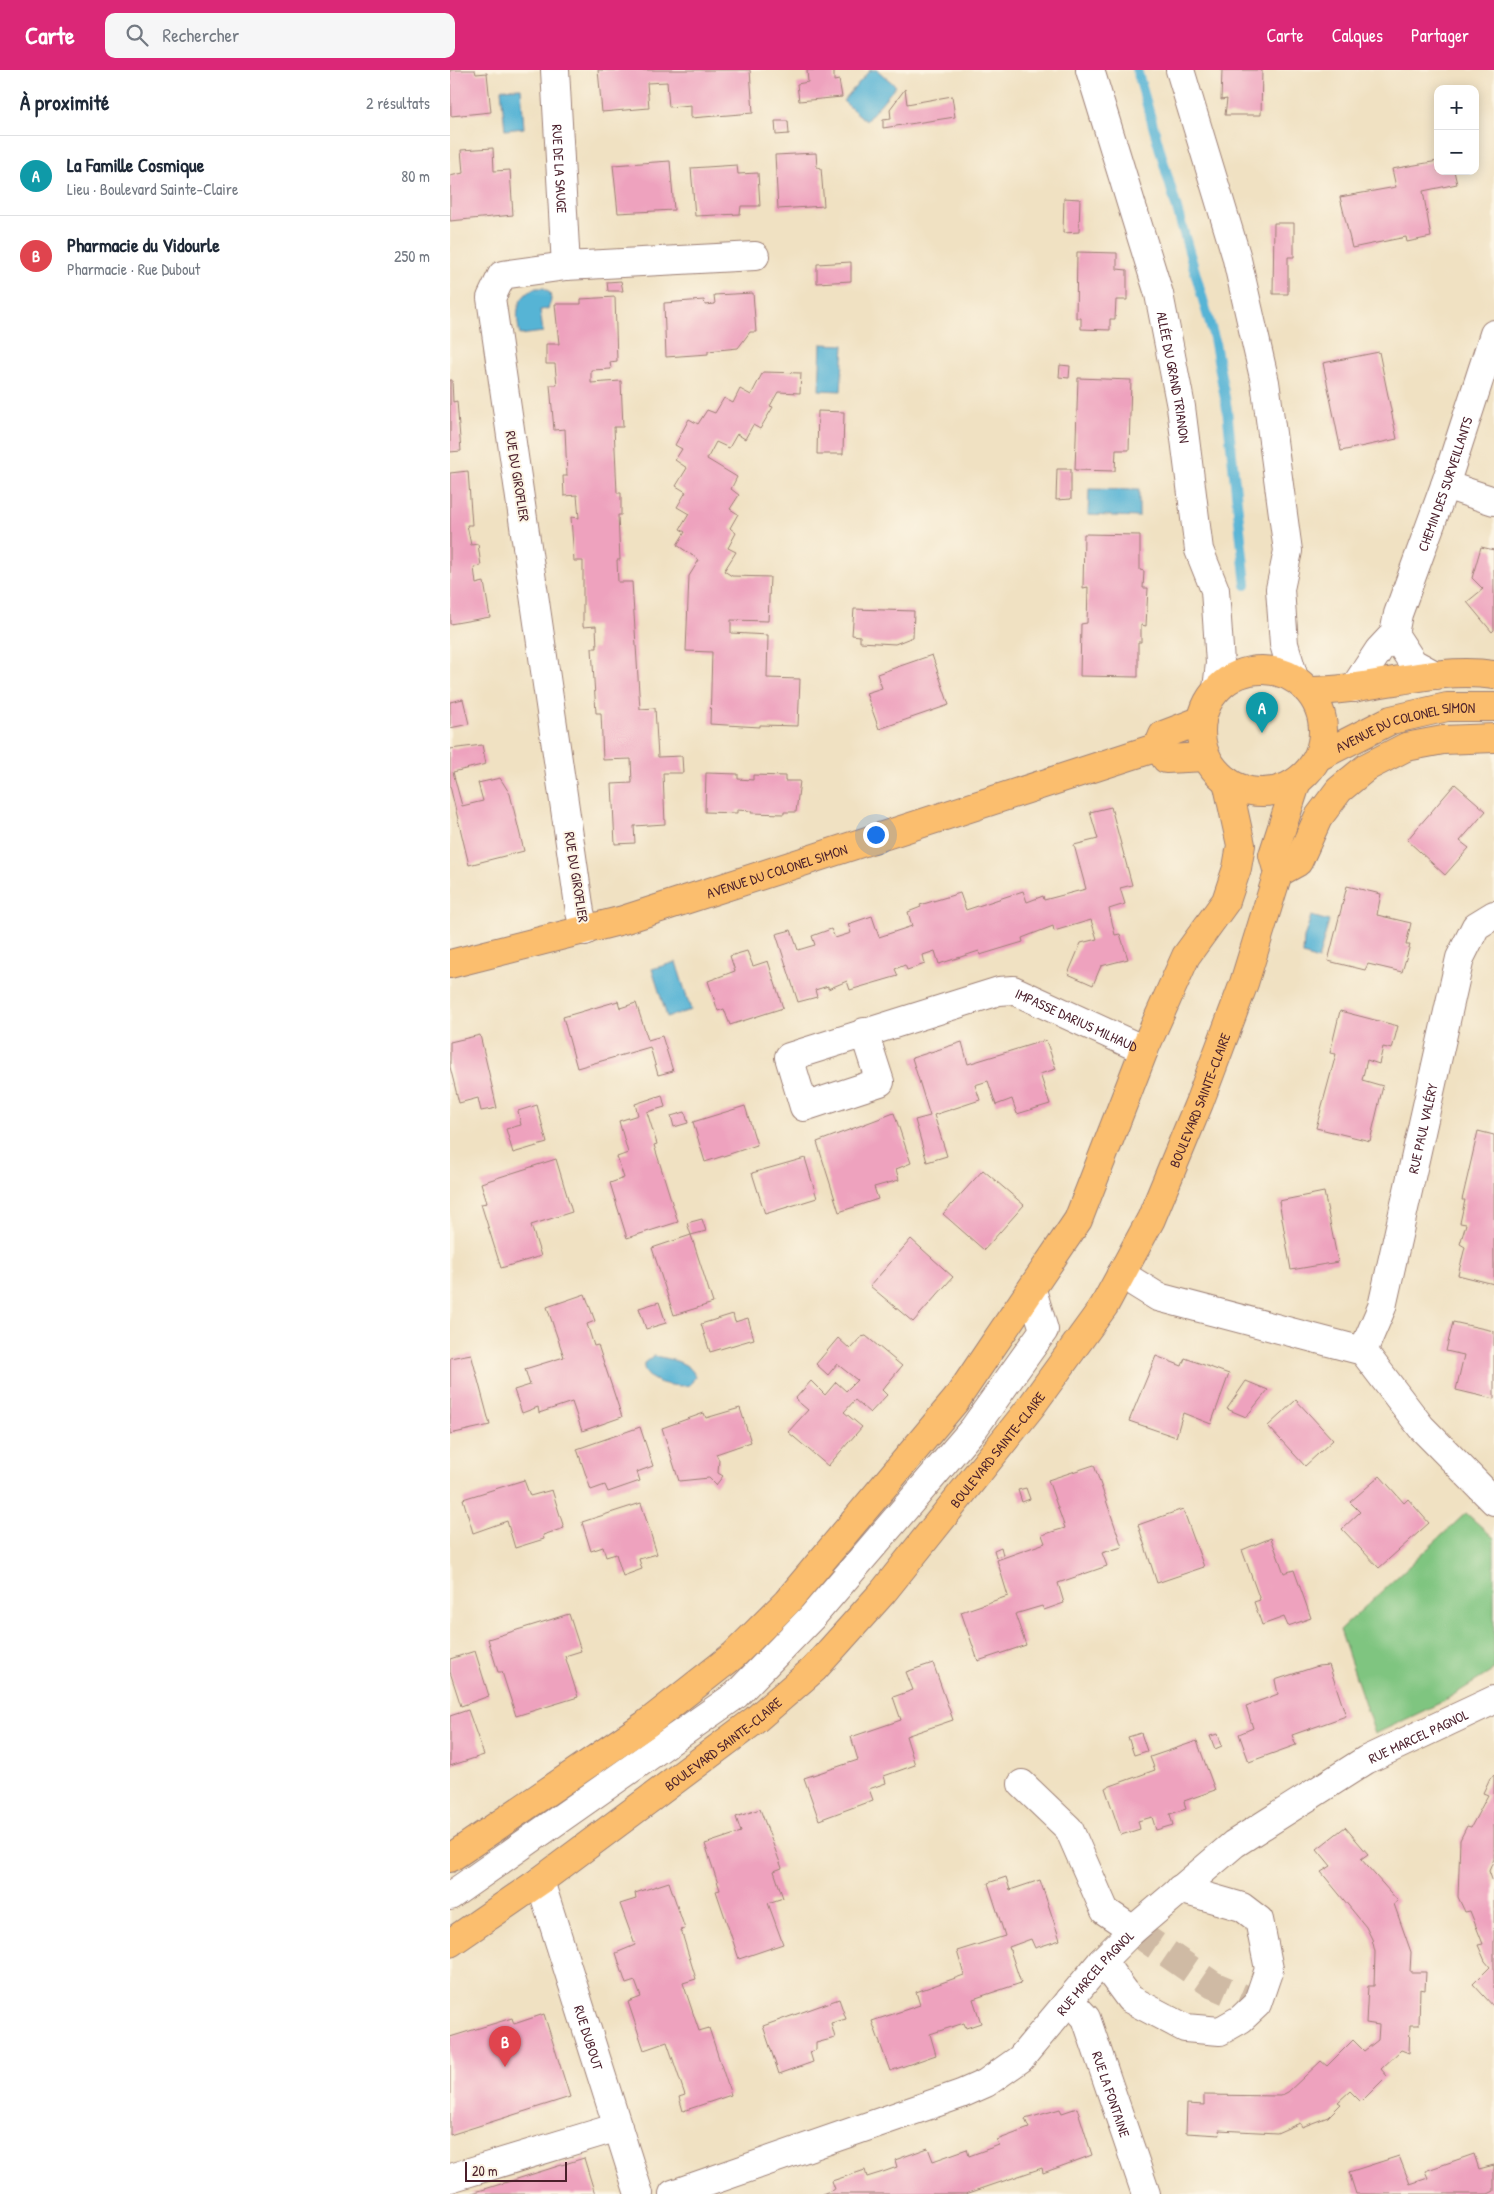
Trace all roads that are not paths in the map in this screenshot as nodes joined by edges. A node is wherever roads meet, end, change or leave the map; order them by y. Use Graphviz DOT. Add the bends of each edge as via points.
graph roads {
  1 [pos="555,70"];
  2 [pos="1090,70"];
  3 [pos="1180,70"];
  4 [pos="755,256"];
  5 [pos="566,266"];
  6 [pos="1494,334"];
  7 [pos="1445,485"];
  8 [pos="1494,501"];
  9 [pos="1394,634"];
  10 [pos="1435,675"];
  11 [pos="1494,675"];
  12 [pos="1302,684"];
  13 [pos="1354,688"];
  14 [pos="1217,689"];
  15 [pos="1494,707"];
  16 [pos="1202,720"];
  17 [pos="1494,738"];
  18 [pos="1158,747"];
  19 [pos="1206,757"];
  20 [pos="1318,757"];
  21 [pos="1227,781"];
  22 [pos="1297,781"];
  23 [pos="1278,873"];
  24 [pos="1494,915"];
  25 [pos="586,931"];
  26 [pos="450,964"];
  27 [pos="864,1032"];
  28 [pos="1144,1050"];
  29 [pos="1121,1274"];
  30 [pos="1032,1290"];
  31 [pos="1363,1351"];
  32 [pos="1494,1501"];
  33 [pos="1494,1700"];
  34 [pos="1022,1784"];
  35 [pos="450,1858"];
  36 [pos="540,1881"];
  37 [pos="1180,1889"];
  38 [pos="450,1896"];
  39 [pos="1133,1930"];
  40 [pos="450,1942"];
  41 [pos="1102,1961"];
  42 [pos="1069,2000"];
  43 [pos="618,2127"];
  44 [pos="450,2178"];
  45 [pos="639,2194"];
  46 [pos="673,2194"];
  47 [pos="1146,2194"];
  1 -- 5 [label="street, RUE DE LA SAUGE"];
  2 -- 14 [label="street, ALLÉE DU GRAND TRIANON" via="1163,310 1181,407 1199,550 1215,590 1220,663"];
  3 -- 12 [label="street" via="1234,246 1265,382 1288,551 1280,588 1284,644"];
  4 -- 5 [label="street, RUE DU GIROFLIER"];
  5 -- 25 [label="street, RUE DU GIROFLIER" via="502,275 491,298 580,912"];
  6 -- 7 [label="street, CHEMIN DES SURVEILLANTS"];
  7 -- 8 [label="street"];
  7 -- 9 [label="street, CHEMIN DES SURVEILLANTS" via="1398,614"];
  9 -- 10 [label="street" via="1413,663"];
  9 -- 13 [label="street, CHEMIN DES SURVEILLANTS" via="1379,650"];
  10 -- 11 [label="main road"];
  10 -- 13 [label="main road"];
  12 -- 13 [label="main road"];
  12 -- 14 [label="main road" via="1275,670 1254,670 1234,676"];
  12 -- 20 [label="main road" via="1319,706 1324,722 1324,740"];
  14 -- 16 [label="main road"];
  15 -- 20 [label="main road, AVENUE DU COLONEL SIMON" via="1447,707 1391,720"];
  16 -- 18 [label="main road, AVENUE DU COLONEL SIMON" via="1163,735"];
  16 -- 19 [label="main road" via="1201,739"];
  17 -- 23 [label="main road" via="1443,740 1406,747 1367,767 1338,790 1318,818 1298,862"];
  18 -- 19 [label="main road" via="1166,759"];
  18 -- 25 [label="main road, AVENUE DU COLONEL SIMON"];
  19 -- 21 [label="main road"];
  20 -- 22 [label="main road"];
  21 -- 22 [label="main road" via="1244,790 1262,792 1280,790"];
  21 -- 28 [label="main road" via="1242,845 1237,868 1226,901 1186,956"];
  22 -- 23 [label="main road, BOULEVARD SAINTE-CLAIRE" via="1273,855"];
  23 -- 29 [label="main road, BOULEVARD SAINTE-CLAIRE" via="1244,983 1199,1103 1151,1219"];
  24 -- 31 [label="street, RUE PAUL VALÉRY" via="1476,926 1460,958 1382,1307"];
  25 -- 26 [label="main road, AVENUE DU COLONEL SIMON"];
  27 -- 28 [label="street, IMPASSE DARIUS MILHAUD" via="999,991 1014,990"];
  28 -- 30 [label="main road" via="1078,1220"];
  29 -- 31 [label="street" via="1158,1296"];
  29 -- 36 [label="main road, BOULEVARD SAINTE-CLAIRE" via="1104,1306 1030,1408 883,1592 814,1668 754,1721"];
  30 -- 35 [label="main road" via="956,1400 788,1602 741,1648 645,1725"];
  30 -- 38 [label="street" via="1044,1330 974,1428 812,1618 736,1695"];
  31 -- 32 [label="street" via="1421,1427"];
  33 -- 37 [label="street, RUE MARCEL PAGNOL" via="1366,1760 1234,1844"];
  34 -- 39 [label="street" via="1069,1830 1104,1911"];
  36 -- 40 [label="main road, BOULEVARD SAINTE-CLAIRE"];
  36 -- 43 [label="street, RUE DUBOUT"];
  37 -- 39 [label="street, RUE MARCEL PAGNOL"];
  37 -- 41 [label="street" via="1242,1906 1260,1920 1269,1969 1257,2004 1220,2032 1185,2028 1130,1999"];
  39 -- 41 [label="street, RUE MARCEL PAGNOL"];
  41 -- 42 [label="street, RUE MARCEL PAGNOL"];
  42 -- 46 [label="street, RUE MARCEL PAGNOL" via="1020,2059 986,2083"];
  42 -- 47 [label="street, RUE LA FONTAINE" via="1086,2018"];
  43 -- 44 [label="street"];
  43 -- 45 [label="street, RUE DUBOUT"];
}
